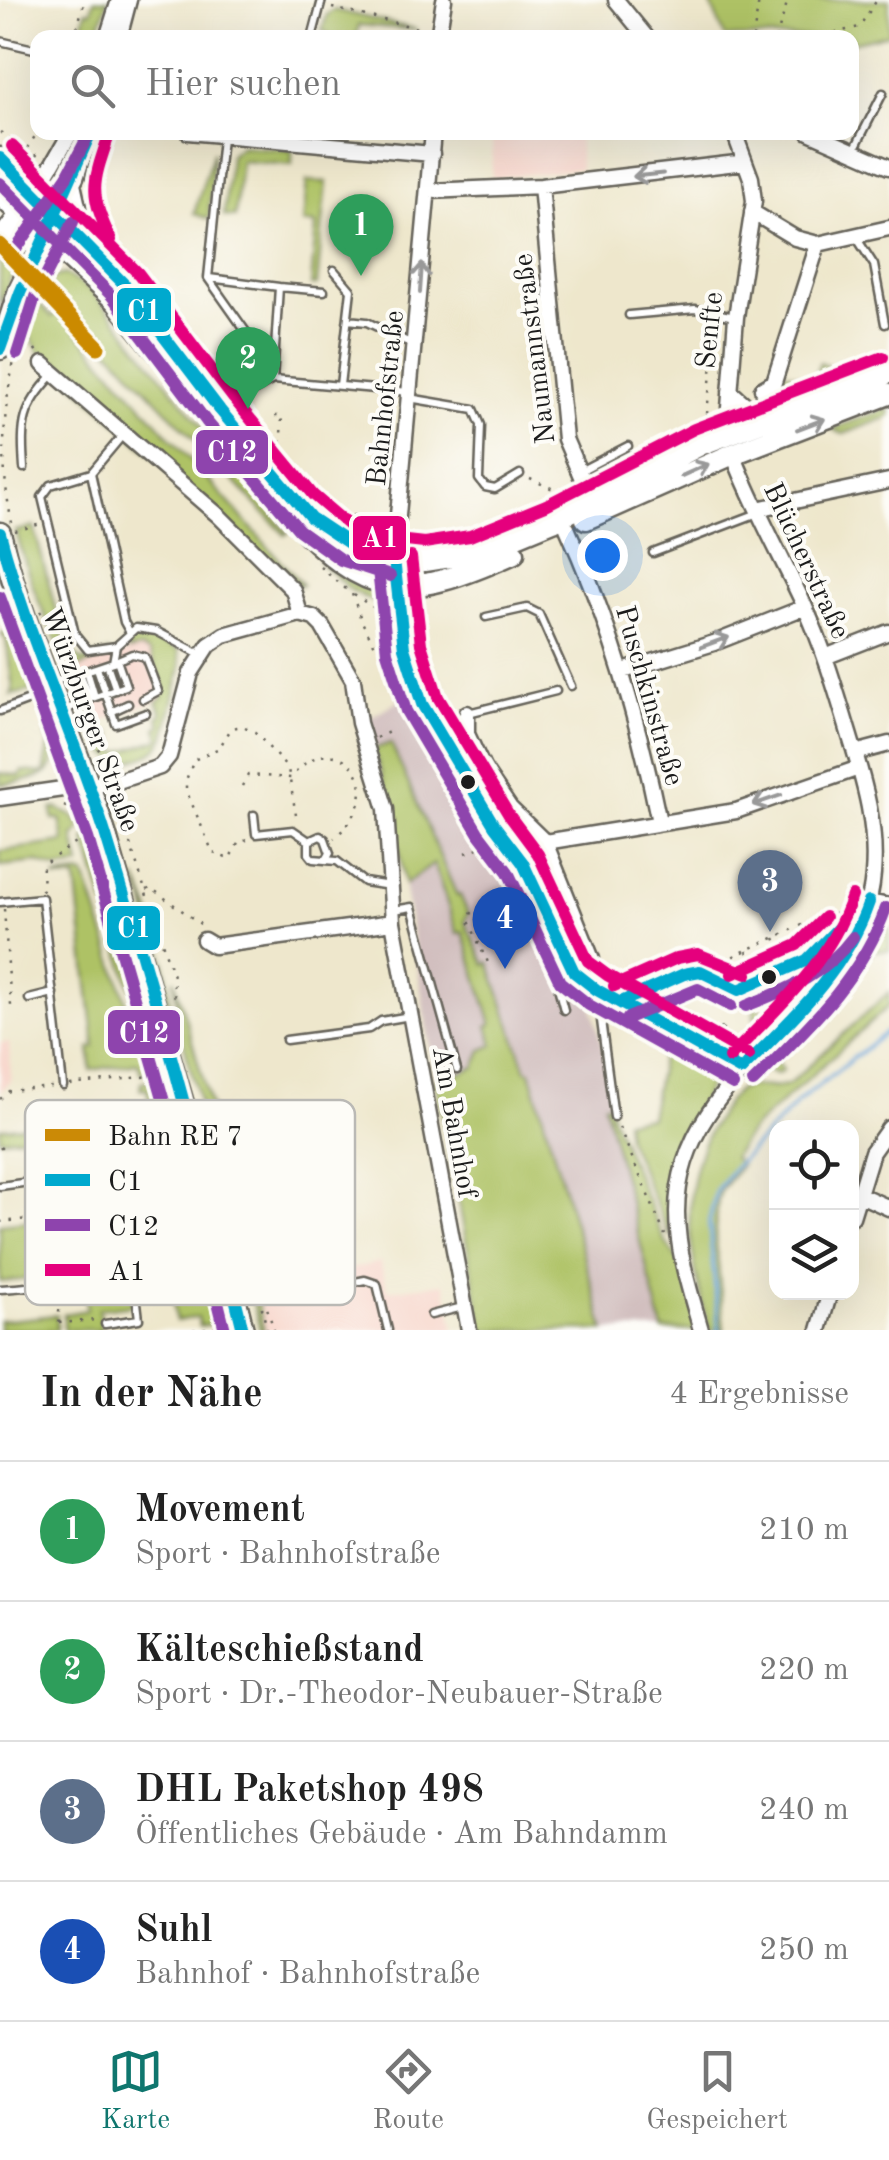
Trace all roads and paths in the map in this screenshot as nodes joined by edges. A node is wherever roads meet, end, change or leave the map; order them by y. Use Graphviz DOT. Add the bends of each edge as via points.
graph roads {
  1 [pos="85,0"];
  2 [pos="119,0"];
  3 [pos="129,0"];
  4 [pos="444,0"];
  5 [pos="616,0"];
  6 [pos="760,0"];
  7 [pos="788,0"];
  8 [pos="877,0"];
  9 [pos="321,3"];
  10 [pos="76,30"];
  11 [pos="110,30"];
  12 [pos="121,30"];
  13 [pos="314,30"];
  14 [pos="420,30"];
  15 [pos="439,30"];
  16 [pos="640,30"];
  17 [pos="754,30"];
  18 [pos="779,30"];
  19 [pos="847,30"];
  20 [pos="0,40"];
  21 [pos="30,48"];
  22 [pos="883,93"];
  23 [pos="0,132"];
  24 [pos="32,140"];
  25 [pos="66,140"];
  26 [pos="88,140"];
  27 [pos="222,140"];
  28 [pos="324,140"];
  29 [pos="433,140"];
  30 [pos="737,140"];
  31 [pos="827,140"];
  32 [pos="26,149"];
  33 [pos="853,152"];
  34 [pos="432,154"];
  35 [pos="0,158"];
  36 [pos="43,160"];
  37 [pos="745,162"];
  38 [pos="889,167"];
  39 [pos="73,184"];
  40 [pos="541,186"];
  41 [pos="430,191"];
  42 [pos="35,194"];
  43 [pos="0,195"];
  44 [pos="752,212"];
  45 [pos="57,214"];
  46 [pos="19,215"];
  47 [pos="889,228"];
  48 [pos="856,236"];
  49 [pos="44,237"];
  50 [pos="0,242"];
  51 [pos="818,244"];
  52 [pos="99,256"];
  53 [pos="334,270"];
  54 [pos="208,278"];
  55 [pos="279,287"];
  56 [pos="324,290"];
  57 [pos="629,314"];
  58 [pos="733,316"];
  59 [pos="348,320"];
  60 [pos="886,324"];
  61 [pos="22,327"];
  62 [pos="415,345"];
  63 [pos="0,349"];
  64 [pos="860,368"];
  65 [pos="49,369"];
  66 [pos="273,370"];
  67 [pos="889,373"];
  68 [pos="273,380"];
  69 [pos="340,385"];
  70 [pos="730,391"];
  71 [pos="889,394"];
  72 [pos="409,395"];
  73 [pos="8,396"];
  74 [pos="773,400"];
  75 [pos="27,408"];
  76 [pos="220,410"];
  77 [pos="275,416"];
  78 [pos="706,426"];
  79 [pos="123,435"];
  80 [pos="730,444"];
  81 [pos="628,446"];
  82 [pos="276,459"];
  83 [pos="24,468"];
  84 [pos="577,472"];
  85 [pos="91,473"];
  86 [pos="520,474"];
  87 [pos="889,481"];
  88 [pos="560,501"];
  89 [pos="592,502"];
  90 [pos="323,511"];
  91 [pos="758,511"];
  92 [pos="391,514"];
  93 [pos="46,523"];
  94 [pos="567,528"];
  95 [pos="0,533"];
  96 [pos="310,538"];
  97 [pos="430,544"];
  98 [pos="393,549"];
  99 [pos="653,553"];
  100 [pos="395,585"];
  101 [pos="37,603"];
  102 [pos="805,607"];
  103 [pos="300,614"];
  104 [pos="486,617"];
  105 [pos="130,631"];
  106 [pos="889,632"];
  107 [pos="116,646"];
  108 [pos="200,654"];
  109 [pos="826,656"];
  110 [pos="113,662"];
  111 [pos="97,668"];
  112 [pos="624,671"];
  113 [pos="81,673"];
  114 [pos="410,673"];
  115 [pos="571,686"];
  116 [pos="556,691"];
  117 [pos="105,694"];
  118 [pos="56,695"];
  119 [pos="143,698"];
  120 [pos="90,699"];
  121 [pos="128,704"];
  122 [pos="0,710"];
  123 [pos="111,712"];
  124 [pos="146,713"];
  125 [pos="467,713"];
  126 [pos="391,732"];
  127 [pos="365,742"];
  128 [pos="889,744"];
  129 [pos="857,760"];
  130 [pos="115,762"];
  131 [pos="291,778"];
  132 [pos="91,786"];
  133 [pos="242,786"];
  134 [pos="0,798"];
  135 [pos="124,803"];
  136 [pos="64,806"];
  137 [pos="254,815"];
  138 [pos="659,822"];
  139 [pos="297,833"];
  140 [pos="256,834"];
  141 [pos="502,836"];
  142 [pos="83,839"];
  143 [pos="325,839"];
  144 [pos="884,840"];
  145 [pos="309,841"];
  146 [pos="545,842"];
  147 [pos="466,853"];
  148 [pos="326,860"];
  149 [pos="391,886"];
  150 [pos="146,890"];
  151 [pos="42,898"];
  152 [pos="1,902"];
  153 [pos="869,902"];
  154 [pos="889,906"];
  155 [pos="472,912"];
  156 [pos="503,912"];
  157 [pos="848,913"];
  158 [pos="393,916"];
  159 [pos="504,921"];
  160 [pos="821,925"];
  161 [pos="859,932"];
  162 [pos="206,935"];
  163 [pos="889,935"];
  164 [pos="774,937"];
  165 [pos="2,946"];
  166 [pos="826,947"];
  167 [pos="516,948"];
  168 [pos="814,948"];
  169 [pos="509,950"];
  170 [pos="746,950"];
  171 [pos="483,954"];
  172 [pos="693,957"];
  173 [pos="592,959"];
  174 [pos="568,960"];
  175 [pos="703,961"];
  176 [pos="655,962"];
  177 [pos="787,963"];
  178 [pos="713,966"];
  179 [pos="705,971"];
  180 [pos="730,976"];
  181 [pos="754,978"];
  182 [pos="739,990"];
  183 [pos="600,991"];
  184 [pos="53,993"];
  185 [pos="754,997"];
  186 [pos="29,1000"];
  187 [pos="620,1002"];
  188 [pos="11,1006"];
  189 [pos="564,1010"];
  190 [pos="412,1016"];
  191 [pos="791,1018"];
  192 [pos="176,1021"];
  193 [pos="720,1032"];
  194 [pos="286,1040"];
  195 [pos="708,1050"];
  196 [pos="457,1070"];
  197 [pos="741,1070"];
  198 [pos="153,1076"];
  199 [pos="63,1086"];
  200 [pos="0,1099"];
  201 [pos="160,1100"];
  202 [pos="183,1100"];
  203 [pos="614,1117"];
  204 [pos="889,1128"];
  205 [pos="0,1148"];
  206 [pos="6,1153"];
  207 [pos="25,1183"];
  208 [pos="0,1186"];
  209 [pos="859,1191"];
  210 [pos="859,1194"];
  211 [pos="889,1208"];
  212 [pos="25,1217"];
  213 [pos="0,1222"];
  214 [pos="681,1248"];
  215 [pos="355,1282"];
  216 [pos="25,1286"];
  217 [pos="0,1289"];
  218 [pos="828,1300"];
  219 [pos="137,1305"];
  220 [pos="236,1305"];
  221 [pos="261,1305"];
  222 [pos="266,1305"];
  223 [pos="464,1306"];
  224 [pos="59,1310"];
  225 [pos="431,1314"];
  226 [pos="60,1323"];
  227 [pos="106,1324"];
  228 [pos="220,1328"];
  229 [pos="60,1330"];
  230 [pos="193,1330"];
  231 [pos="243,1330"];
  232 [pos="267,1330"];
  233 [pos="274,1330"];
  234 [pos="388,1330"];
  235 [pos="468,1330"];
  236 [pos="701,1330"];
  237 [pos="819,1330"];
  1 -- 10 [label="path"];
  2 -- 11 [label="street"];
  3 -- 12 [label="street"];
  4 -- 15 [label="street"];
  5 -- 16 [label="street"];
  6 -- 17 [label="path"];
  7 -- 18 [label="path"];
  8 -- 19 [label="path" via="859,27"];
  9 -- 13 [label="lane"];
  9 -- 14 [label="path"];
  20 -- 21 [label="lane"];
  22 -- 33 [label="lane"];
  23 -- 32 [label="path"];
  24 -- 32 [label="path"];
  25 -- 42 [label="street"];
  26 -- 39 [label="street"];
  27 -- 54 [label="lane"];
  28 -- 34 [label="street"];
  29 -- 34 [label="street, Bahnhofstraße"];
  30 -- 37 [label="street, Senfte"];
  31 -- 33 [label="street"];
  32 -- 36 [label="path"];
  33 -- 38 [label="street"];
  34 -- 41 [label="street, Bahnhofstraße"];
  35 -- 42 [label="main road"];
  37 -- 40 [label="street, one-way"];
  37 -- 44 [label="street, Senfte" via="754,190"];
  39 -- 45 [label="street"];
  39 -- 52 [label="street"];
  40 -- 41 [label="street"];
  40 -- 84 [label="street, Naumannstraße" via="565,440"];
  62 -- 41 [label="street, Bahnhofstraße, one-way"];
  42 -- 45 [label="main road"];
  42 -- 46 [label="main road"];
  43 -- 46 [label="main road"];
  44 -- 51 [label="street"];
  44 -- 58 [label="street, Senfte"];
  45 -- 49 [label="main road"];
  45 -- 52 [label="main road"];
  46 -- 49 [label="main road"];
  46 -- 50 [label="main road"];
  47 -- 48 [label="street"];
  48 -- 51 [label="street"];
  48 -- 60 [label="lane" via="874,265"];
  49 -- 63 [label="main road"];
  49 -- 96 [label="main road" via="118,302"];
  51 -- 74 [label="street"];
  52 -- 76 [label="main road"];
  53 -- 59 [label="lane" via="351,290"];
  54 -- 55 [label="lane"];
  54 -- 66 [label="lane"];
  55 -- 56 [label="lane"];
  55 -- 66 [label="lane"];
  57 -- 58 [label="lane" via="695,310"];
  58 -- 70 [label="street, Senfte"];
  58 -- 78 [label="path" via="712,363"];
  59 -- 62 [label="lane"];
  59 -- 69 [label="lane"];
  61 -- 73 [label="path"];
  62 -- 72 [label="street, Bahnhofstraße"];
  64 -- 74 [label="path" via="848,366"];
  65 -- 75 [label="lane"];
  65 -- 79 [label="street, Am Bahnhof"];
  66 -- 68 [label="lane"];
  67 -- 74 [label="main road"];
  68 -- 69 [label="lane"];
  68 -- 76 [label="lane"];
  69 -- 72 [label="lane"];
  70 -- 74 [label="street" via="747,406"];
  70 -- 80 [label="street, Senfte"];
  80 -- 71 [label="main road, one-way"];
  72 -- 86 [label="lane" via="474,409 481,424 478,479 485,487 494,489"];
  72 -- 92 [label="street, Bahnhofstraße"];
  73 -- 75 [label="path"];
  73 -- 93 [label="path" via="3,451 13,531"];
  74 -- 80 [label="main road"];
  75 -- 83 [label="lane"];
  76 -- 98 [label="main road" via="326,532 356,549"];
  77 -- 82 [label="path" via="282,416"];
  79 -- 85 [label="lane"];
  79 -- 103 [label="street, Am Bahnhof" via="293,590"];
  80 -- 89 [label="main road" via="676,456"];
  80 -- 91 [label="street, Blücherstraße"];
  94 -- 80 [label="main road, one-way"];
  81 -- 84 [label="lane"];
  84 -- 89 [label="street, Naumannstraße"];
  85 -- 93 [label="lane" via="45,489"];
  85 -- 105 [label="lane"];
  86 -- 88 [label="path" via="558,492 578,492"];
  87 -- 91 [label="street"];
  89 -- 98 [label="main road" via="476,554 443,560"];
  90 -- 92 [label="path" via="345,517"];
  91 -- 99 [label="lane"];
  91 -- 102 [label="street, Blücherstraße"];
  92 -- 98 [label="street, Bahnhofstraße"];
  92 -- 98 [label="path"];
  93 -- 107 [label="lane" via="78,640 93,652"];
  94 -- 100 [label="main road" via="452,579"];
  94 -- 112 [label="street, Puschkinstraße"];
  95 -- 118 [label="main road, Würzburger Straße"];
  96 -- 100 [label="main road" via="353,573"];
  96 -- 114 [label="path" via="313,558 352,594 388,667"];
  97 -- 98 [label="path" via="420,538"];
  98 -- 100 [label="street, Bahnhofstraße"];
  100 -- 114 [label="street, Bahnhofstraße"];
  101 -- 113 [label="path" via="66,662"];
  102 -- 109 [label="street, Blücherstraße"];
  112 -- 102 [label="street, one-way"];
  103 -- 108 [label="street" via="224,635"];
  103 -- 127 [label="street, Am Bahnhof" via="322,626 348,668"];
  104 -- 115 [label="lane" via="527,608 538,614"];
  105 -- 107 [label="lane"];
  105 -- 108 [label="lane" via="149,628"];
  106 -- 109 [label="street"];
  107 -- 110 [label="lane"];
  108 -- 132 [label="street" via="167,761 150,772"];
  109 -- 129 [label="street, Blücherstraße"];
  110 -- 111 [label="lane"];
  110 -- 117 [label="lane" via="116,690"];
  110 -- 119 [label="lane" via="132,654 146,657 158,691"];
  111 -- 113 [label="lane"];
  111 -- 117 [label="lane"];
  112 -- 138 [label="street, Puschkinstraße"];
  113 -- 118 [label="lane"];
  113 -- 120 [label="lane"];
  114 -- 141 [label="street, Bahnhofstraße"];
  116 -- 125 [label="lane"];
  117 -- 120 [label="lane"];
  117 -- 123 [label="lane"];
  118 -- 120 [label="lane"];
  118 -- 122 [label="lane"];
  118 -- 132 [label="main road, Würzburger Straße"];
  120 -- 130 [label="path" via="94,744"];
  121 -- 123 [label="lane"];
  123 -- 124 [label="lane" via="116,724"];
  125 -- 146 [label="street" via="467,734 483,768"];
  126 -- 127 [label="path"];
  127 -- 149 [label="street, Am Bahnhof" via="386,809"];
  128 -- 129 [label="street"];
  129 -- 138 [label="street, one-way" via="736,811"];
  129 -- 144 [label="street, Blücherstraße"];
  131 -- 133 [label="path" via="248,775"];
  131 -- 139 [label="path"];
  131 -- 140 [label="path" via="282,760 243,726 191,764 186,790 210,850 229,859 239,842"];
  131 -- 143 [label="path" via="313,758 328,755 356,772 363,785 358,808 337,838"];
  132 -- 134 [label="street"];
  132 -- 202 [label="main road, Würzburger Straße"];
  135 -- 150 [label="path" via="122,819"];
  136 -- 142 [label="path" via="79,818"];
  137 -- 140 [label="lane"];
  138 -- 146 [label="street"];
  139 -- 140 [label="lane"];
  139 -- 145 [label="lane"];
  141 -- 147 [label="path"];
  141 -- 174 [label="street, Bahnhofstraße" via="523,863"];
  142 -- 151 [label="path" via="42,864"];
  142 -- 198 [label="path"];
  143 -- 145 [label="lane"];
  143 -- 148 [label="lane"];
  144 -- 153 [label="street, Blücherstraße"];
  145 -- 148 [label="lane" via="313,859"];
  146 -- 173 [label="street"];
  148 -- 149 [label="lane" via="364,882"];
  149 -- 158 [label="street, Am Bahnhof"];
  150 -- 162 [label="path"];
  150 -- 192 [label="path" via="172,976"];
  151 -- 152 [label="lane"];
  151 -- 184 [label="lane"];
  152 -- 165 [label="path" via="7,941"];
  153 -- 154 [label="street"];
  153 -- 157 [label="lane"];
  153 -- 161 [label="street, Blücherstraße"];
  155 -- 171 [label="path" via="469,921"];
  156 -- 159 [label="path" via="494,916"];
  157 -- 160 [label="lane"];
  157 -- 166 [label="lane"];
  158 -- 162 [label="street" via="214,946"];
  158 -- 190 [label="street, Am Bahnhof"];
  158 -- 196 [label="lane" via="412,907"];
  161 -- 163 [label="path"];
  161 -- 191 [label="street, Blücherstraße"];
  164 -- 168 [label="path" via="809,922 818,941"];
  164 -- 170 [label="path"];
  164 -- 177 [label="path"];
  165 -- 188 [label="path"];
  166 -- 182 [label="lane"];
  166 -- 185 [label="lane" via="798,978"];
  167 -- 169 [label="path"];
  170 -- 178 [label="path"];
  170 -- 181 [label="path"];
  172 -- 176 [label="path" via="676,952"];
  174 -- 183 [label="street, Bahnhofstraße"];
  174 -- 189 [label="lane" via="554,972"];
  175 -- 178 [label="path"];
  178 -- 179 [label="path"];
  178 -- 180 [label="path"];
  179 -- 182 [label="lane"];
  179 -- 183 [label="lane" via="676,963"];
  179 -- 187 [label="lane"];
  182 -- 185 [label="lane"];
  183 -- 187 [label="street, Bahnhofstraße"];
  183 -- 203 [label="lane"];
  184 -- 186 [label="lane"];
  184 -- 199 [label="lane"];
  185 -- 191 [label="lane"];
  187 -- 195 [label="street, Bahnhofstraße"];
  190 -- 194 [label="lane"];
  190 -- 223 [label="street, Am Bahnhof"];
  191 -- 197 [label="street, Blücherstraße"];
  193 -- 195 [label="lane"];
  195 -- 197 [label="street, Bahnhofstraße"];
  197 -- 214 [label="street, Blücherstraße" via="687,1156 678,1190"];
  198 -- 199 [label="path"];
  198 -- 201 [label="path"];
  199 -- 200 [label="path" via="9,1091"];
  203 -- 214 [label="path" via="666,1238"];
  204 -- 209 [label="street" via="872,1152"];
  205 -- 206 [label="path"];
  207 -- 208 [label="lane"];
  210 -- 211 [label="street"];
  212 -- 213 [label="path"];
  214 -- 236 [label="street, Blücherstraße"];
  215 -- 234 [label="lane" via="377,1284"];
  216 -- 217 [label="lane"];
  218 -- 237 [label="street"];
  219 -- 227 [label="lane" via="139,1319"];
  220 -- 231 [label="main road, Würzburger Straße"];
  221 -- 232 [label="path"];
  222 -- 233 [label="path"];
  223 -- 225 [label="lane"];
  223 -- 235 [label="street, Am Bahnhof"];
  224 -- 226 [label="path"];
  226 -- 227 [label="path"];
  226 -- 229 [label="path"];
  228 -- 230 [label="path"];
}
